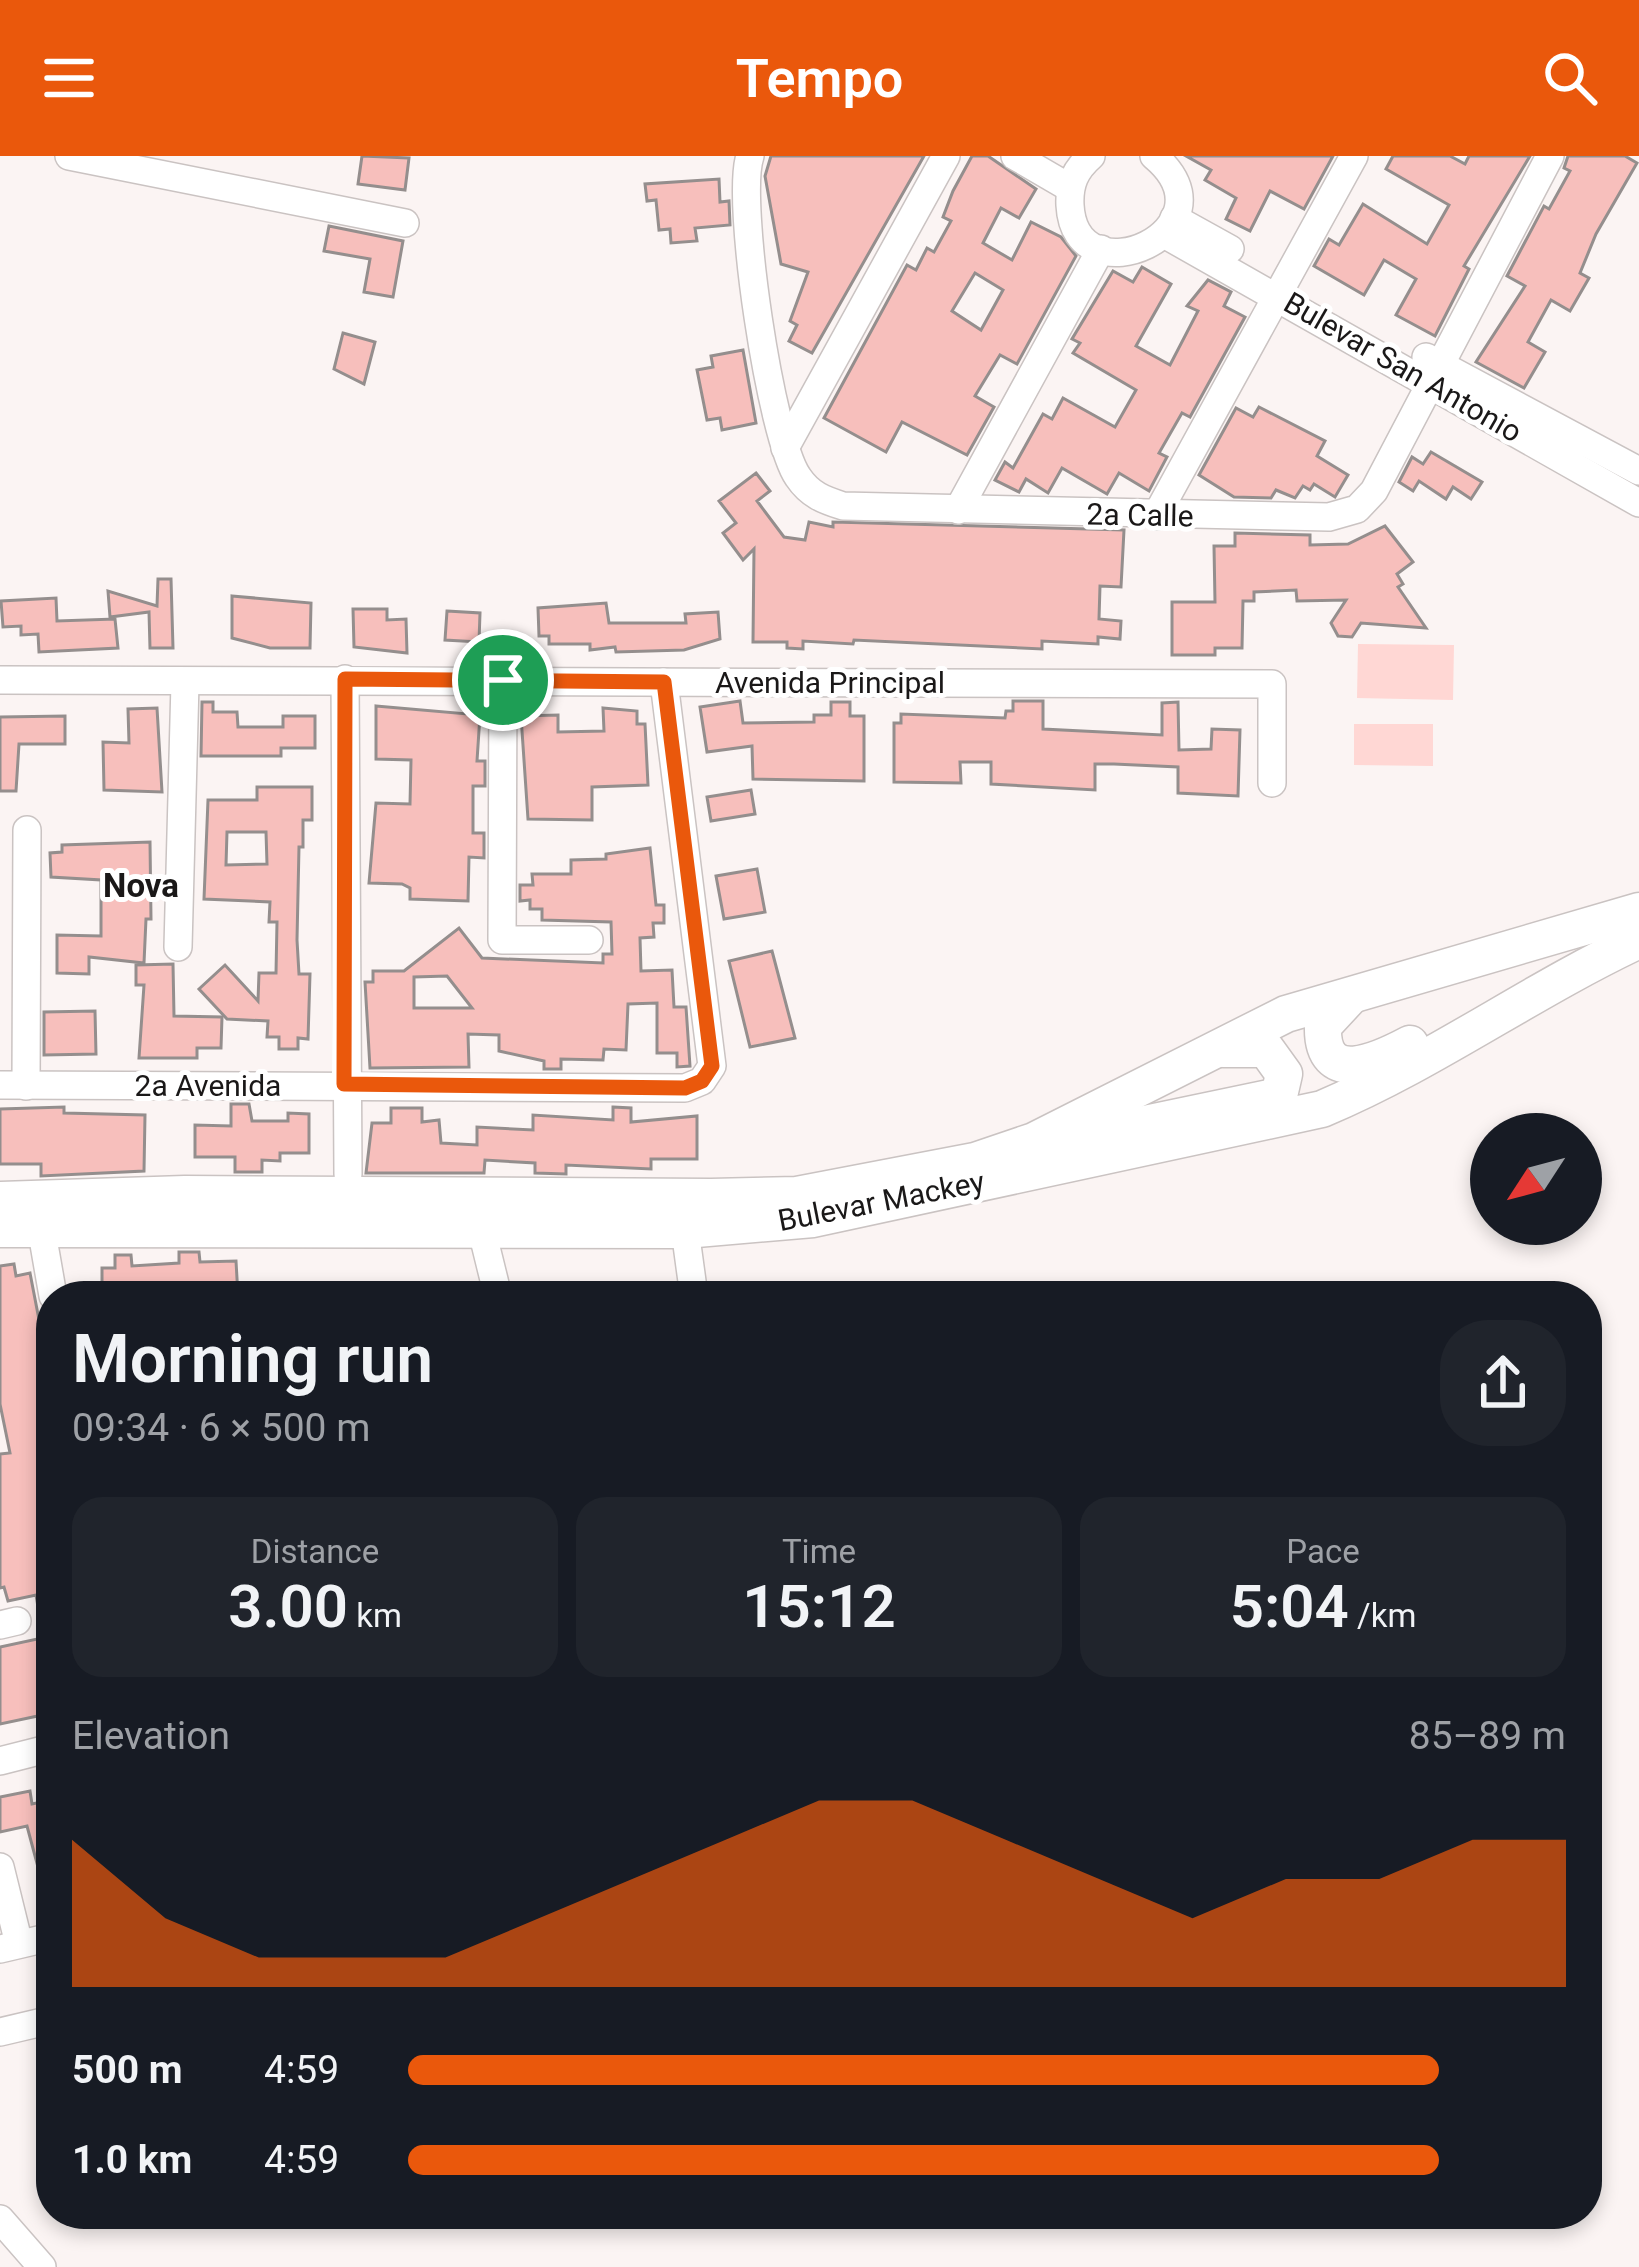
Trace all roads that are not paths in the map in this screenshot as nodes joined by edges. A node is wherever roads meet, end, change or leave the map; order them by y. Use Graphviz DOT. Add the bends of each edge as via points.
graph roads {
  1 [pos="69,156"];
  2 [pos="750,156"];
  3 [pos="946,156"];
  4 [pos="1015,156"];
  5 [pos="1154,156"];
  6 [pos="1354,156"];
  7 [pos="1550,156"];
  8 [pos="1078,166"];
  9 [pos="405,223"];
  10 [pos="1169,226"];
  11 [pos="1101,249"];
  12 [pos="1282,288"];
  13 [pos="1435,373"];
  14 [pos="770,377"];
  15 [pos="820,385"];
  16 [pos="784,448"];
  17 [pos="1639,471"];
  18 [pos="1639,503"];
  19 [pos="958,510"];
  20 [pos="1156,516"];
  21 [pos="345,679"];
  22 [pos="0,680"];
  23 [pos="503,680"];
  24 [pos="664,682"];
  25 [pos="185,683"];
  26 [pos="1272,784"];
  27 [pos="27,830"];
  28 [pos="1639,911"];
  29 [pos="589,940"];
  30 [pos="1639,940"];
  31 [pos="178,947"];
  32 [pos="1349,998"];
  33 [pos="1478,1024"];
  34 [pos="1222,1049"];
  35 [pos="344,1084"];
  36 [pos="13,1086"];
  37 [pos="1054,1165"];
  38 [pos="348,1174"];
  39 [pos="0,1200"];
  40 [pos="41,1227"];
  41 [pos="481,1227"];
  42 [pos="0,1229"];
  43 [pos="685,1230"];
  44 [pos="50,1281"];
  45 [pos="494,1281"];
  46 [pos="692,1281"];
  47 [pos="36,1752"];
  48 [pos="0,1760"];
  49 [pos="0,1867"];
  50 [pos="10,1947"];
  51 [pos="36,2024"];
  52 [pos="0,2032"];
  53 [pos="0,2219"];
  54 [pos="42,2267"];
  1 -- 9 [label="street"];
  2 -- 14 [label="street" via="744,200"];
  3 -- 15 [label="street"];
  4 -- 8 [label="street"];
  5 -- 10 [label="street" via="1175,187"];
  6 -- 12 [label="street"];
  7 -- 13 [label="street"];
  8 -- 11 [label="street" via="1077,228"];
  10 -- 11 [label="street" via="1136,252"];
  10 -- 12 [label="street, Bulevar San Antonio"];
  11 -- 19 [label="street"];
  12 -- 13 [label="street, Bulevar San Antonio"];
  12 -- 20 [label="street"];
  13 -- 17 [label="street, Bulevar San Antonio"];
  13 -- 18 [label="street, Bulevar San Antonio"];
  13 -- 20 [label="street, 2a Calle" via="1357,509 1329,518"];
  14 -- 15 [label="street" via="798,396"];
  14 -- 16 [label="street"];
  15 -- 16 [label="street"];
  16 -- 19 [label="street, 2a Calle" via="816,497 843,506"];
  19 -- 20 [label="street, 2a Calle"];
  21 -- 23 [label="street, Avenida Principal"];
  21 -- 25 [label="street, Avenida Principal"];
  21 -- 35 [label="street"];
  22 -- 25 [label="street, Avenida Principal"];
  23 -- 24 [label="street, Avenida Principal"];
  23 -- 29 [label="street" via="502,940"];
  24 -- 26 [label="street, Avenida Principal" via="1272,684"];
  24 -- 35 [label="street, 2a Avenida" via="712,1066 702,1081 685,1088"];
  25 -- 31 [label="street"];
  27 -- 36 [label="street"];
  28 -- 32 [label="main road, Bulevar Mackey"];
  30 -- 33 [label="main road, Bulevar Mackey"];
  32 -- 33 [label="main road" via="1323,1026 1322,1045 1349,1065 1374,1063 1445,1025"];
  32 -- 34 [label="main road, Bulevar Mackey" via="1286,1014"];
  33 -- 37 [label="main road, Bulevar Mackey" via="1383,1084 1322,1109"];
  34 -- 37 [label="main road" via="1266,1049 1284,1074 1279,1096 1106,1132"];
  34 -- 39 [label="main road, Bulevar Mackey" via="1034,1142 916,1175 797,1195"];
  35 -- 36 [label="street, 2a Avenida"];
  35 -- 38 [label="street"];
  37 -- 43 [label="main road, Bulevar Mackey" via="812,1219"];
  40 -- 41 [label="main road, Bulevar Mackey"];
  40 -- 42 [label="main road, Bulevar Mackey"];
  40 -- 44 [label="street"];
  41 -- 43 [label="main road, Bulevar Mackey"];
  41 -- 45 [label="street"];
  43 -- 46 [label="street"];
  47 -- 48 [label="street"];
  49 -- 50 [label="street"];
  51 -- 52 [label="street"];
  53 -- 54 [label="street"];
}
